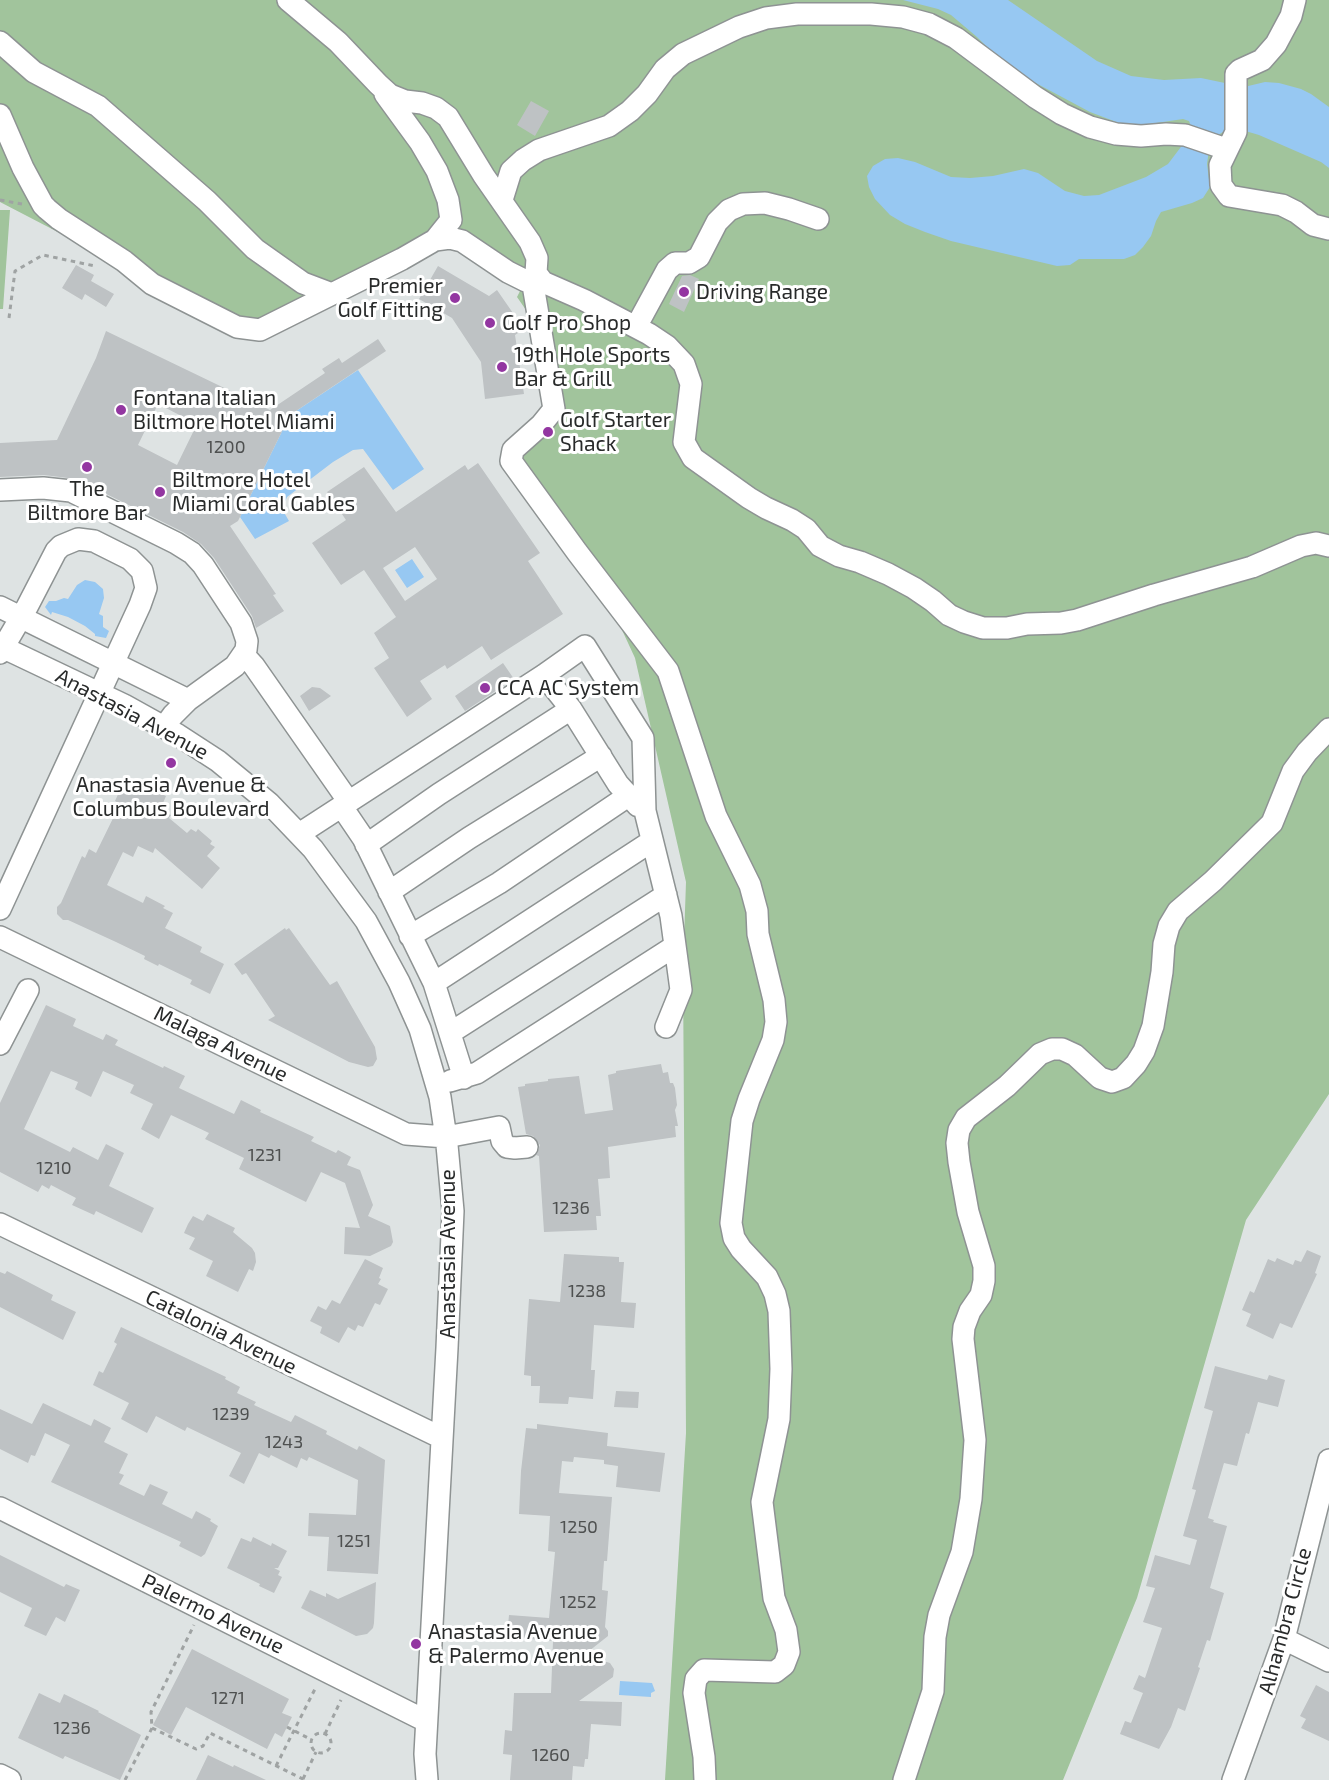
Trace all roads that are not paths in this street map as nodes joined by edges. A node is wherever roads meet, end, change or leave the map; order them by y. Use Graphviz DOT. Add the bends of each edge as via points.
graph roads {
  1 [pos="288,0"];
  2 [pos="1295,0"];
  3 [pos="0,42"];
  4 [pos="378,84"];
  5 [pos="0,115"];
  6 [pos="1226,142"];
  7 [pos="502,200"];
  8 [pos="818,219"];
  9 [pos="1329,229"];
  10 [pos="435,240"];
  11 [pos="536,278"];
  12 [pos="332,294"];
  13 [pos="636,327"];
  14 [pos="0,490"];
  15 [pos="1329,546"];
  16 [pos="0,607"];
  17 [pos="21,617"];
  18 [pos="1,649"];
  19 [pos="244,655"];
  20 [pos="112,663"];
  21 [pos="544,675"];
  22 [pos="99,693"];
  23 [pos="188,700"];
  24 [pos="571,709"];
  25 [pos="164,727"];
  26 [pos="1329,729"];
  27 [pos="601,756"];
  28 [pos="628,796"];
  29 [pos="345,804"];
  30 [pos="645,811"];
  31 [pos="299,834"];
  32 [pos="652,841"];
  33 [pos="366,845"];
  34 [pos="389,892"];
  35 [pos="666,894"];
  36 [pos="0,909"];
  37 [pos="410,936"];
  38 [pos="0,937"];
  39 [pos="675,946"];
  40 [pos="434,983"];
  41 [pos="28,990"];
  42 [pos="666,1027"];
  43 [pos="450,1033"];
  44 [pos="0,1044"];
  45 [pos="464,1078"];
  46 [pos="437,1085"];
  47 [pos="446,1137"];
  48 [pos="527,1147"];
  49 [pos="0,1224"];
  50 [pos="442,1438"];
  51 [pos="1329,1460"];
  52 [pos="0,1508"];
  53 [pos="1284,1639"];
  54 [pos="1329,1661"];
  55 [pos="426,1721"];
  56 [pos="424,1755"];
  57 [pos="0,1775"];
  58 [pos="10,1780"];
  59 [pos="415,1780"];
  60 [pos="427,1780"];
  61 [pos="705,1780"];
  62 [pos="904,1780"];
  63 [pos="1233,1780"];
  1 -- 4 [label="street" via="338,42"];
  2 -- 6 [label="street" via="1292,16 1276,44 1262,60 1236,74"];
  3 -- 12 [label="street" via="34,72 106,112 255,249 303,283"];
  4 -- 7 [label="street" via="390,95 436,108 448,117"];
  4 -- 10 [label="street" via="420,142 448,200 451,220"];
  5 -- 12 [label="street" via="43,206 152,284 237,327 260,330"];
  6 -- 7 [label="street" via="1185,135 1116,134 1090,127 1035,97 956,38 929,24 871,14 797,14 739,27 683,54 664,69 630,111 609,126 539,150 523,160 511,171"];
  6 -- 9 [label="street" via="1220,165 1221,185 1229,196 1282,205 1313,225"];
  7 -- 11 [label="street" via="537,258"];
  8 -- 13 [label="street" via="765,203 743,204 729,210 717,222 699,257 688,263 675,263 667,270"];
  10 -- 11 [label="street" via="462,241 526,281"];
  10 -- 12 [label="street"];
  11 -- 13 [label="street"];
  11 -- 61 [label="street" via="554,409 513,450 511,461 668,670 716,816 750,885 774,1000 773,1040 742,1121 731,1223 741,1249 767,1277 779,1311 779,1419 762,1502 774,1598 789,1652 784,1665 775,1672 705,1670 696,1680 694,1693"];
  13 -- 15 [label="street" via="667,346 684,364 691,384 684,442 693,458 749,498 799,524 820,546 888,574 964,622 984,628 1007,628 1077,620 1252,567 1301,546"];
  14 -- 19 [label="street" via="71,491 192,553 241,623 247,641"];
  16 -- 17 [label="street"];
  17 -- 18 [label="street"];
  17 -- 20 [label="street"];
  17 -- 20 [label="street" via="56,551 70,542 78,538 94,541 130,559 146,579 144,597"];
  18 -- 22 [label="street, Anastasia Avenue"];
  19 -- 23 [label="street"];
  19 -- 29 [label="street"];
  20 -- 22 [label="street"];
  20 -- 23 [label="street"];
  21 -- 24 [label="street"];
  21 -- 29 [label="street"];
  21 -- 30 [label="street" via="585,646 643,738"];
  22 -- 25 [label="street, Anastasia Avenue"];
  22 -- 36 [label="street"];
  23 -- 25 [label="street"];
  24 -- 27 [label="street"];
  24 -- 33 [label="street"];
  25 -- 31 [label="street, Anastasia Avenue" via="233,773"];
  26 -- 62 [label="street" via="1293,771 1272,824 1178,911 1169,926 1153,1026 1136,1064 1123,1078 1112,1082 1100,1078 1075,1055 1052,1049 1040,1054 966,1118 959,1130 958,1152 968,1212 984,1266 981,1295 970,1311 963,1339 975,1440 971,1499 962,1552 939,1615 933,1691"];
  27 -- 28 [label="street"];
  27 -- 34 [label="street"];
  28 -- 30 [label="street"];
  28 -- 37 [label="street" via="499,883"];
  29 -- 31 [label="street"];
  29 -- 33 [label="street"];
  30 -- 32 [label="street"];
  31 -- 46 [label="street, Anastasia Avenue" via="340,884 377,940 420,1029"];
  32 -- 35 [label="street"];
  32 -- 40 [label="street"];
  33 -- 34 [label="street"];
  34 -- 37 [label="street"];
  35 -- 39 [label="street"];
  35 -- 43 [label="street"];
  37 -- 40 [label="street"];
  38 -- 47 [label="street, Malaga Avenue" via="406,1134"];
  39 -- 42 [label="street" via="681,990"];
  39 -- 45 [label="street"];
  40 -- 43 [label="street"];
  41 -- 44 [label="street"];
  43 -- 45 [label="street"];
  45 -- 46 [label="street"];
  46 -- 47 [label="street, Anastasia Avenue"];
  47 -- 48 [label="street, Malaga Avenue" via="499,1127 507,1147"];
  47 -- 50 [label="street, Anastasia Avenue" via="452,1245"];
  49 -- 50 [label="street, Catalonia Avenue"];
  50 -- 55 [label="street, Anastasia Avenue"];
  51 -- 53 [label="street, Alhambra Circle"];
  52 -- 55 [label="street, Palermo Avenue"];
  53 -- 54 [label="street"];
  53 -- 63 [label="street, Alhambra Circle"];
  55 -- 56 [label="street, Anastasia Avenue"];
  56 -- 59 [label="street"];
  56 -- 60 [label="street, Anastasia Avenue"];
  57 -- 58 [label="street"];
}
